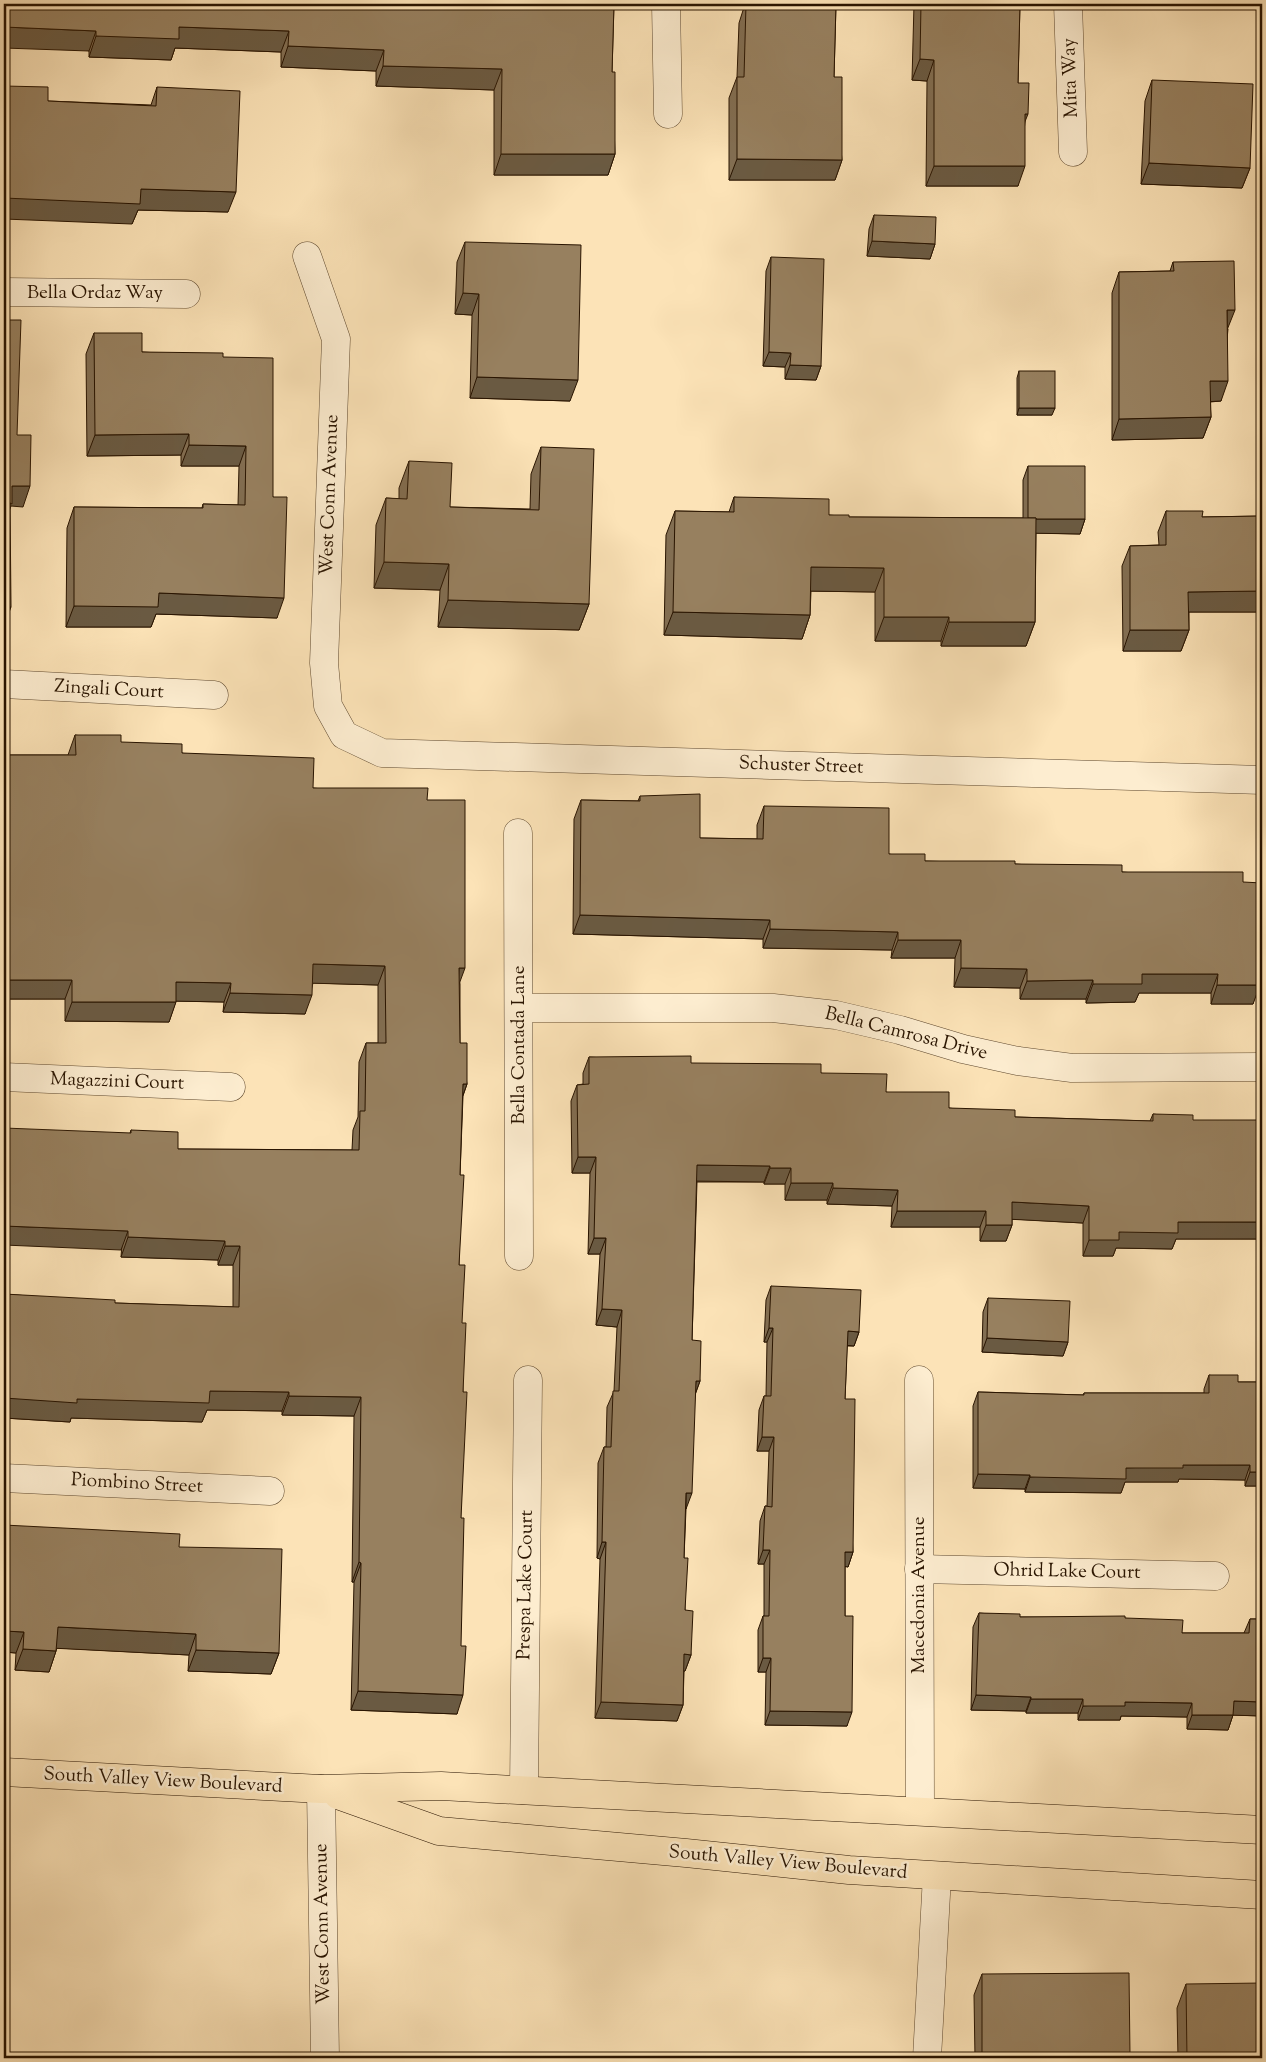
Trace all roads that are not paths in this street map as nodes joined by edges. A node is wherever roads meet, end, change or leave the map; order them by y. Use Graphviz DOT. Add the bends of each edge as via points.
graph roads {
  1 [pos="666,4"];
  2 [pos="1068,4"];
  3 [pos="668,114"];
  4 [pos="1073,152"];
  5 [pos="307,256"];
  6 [pos="4,292"];
  7 [pos="186,294"];
  8 [pos="4,684"];
  9 [pos="214,695"];
  10 [pos="344,735"];
  11 [pos="1262,780"];
  12 [pos="518,833"];
  13 [pos="519,1008"];
  14 [pos="1262,1067"];
  15 [pos="4,1077"];
  16 [pos="231,1087"];
  17 [pos="519,1256"];
  18 [pos="528,1380"];
  19 [pos="919,1380"];
  20 [pos="4,1478"];
  21 [pos="270,1491"];
  22 [pos="919,1569"];
  23 [pos="1215,1576"];
  24 [pos="4,1772"];
  25 [pos="322,1790"];
  26 [pos="524,1790"];
  27 [pos="920,1810"];
  28 [pos="1262,1830"];
  29 [pos="936,1876"];
  30 [pos="1262,1895"];
  31 [pos="325,2058"];
  32 [pos="928,2058"];
  1 -- 3 [label="street"];
  2 -- 4 [label="street, Mita Way"];
  5 -- 10 [label="street, West Conn Avenue" via="336,339 324,663 328,706"];
  6 -- 7 [label="street, Bella Ordaz Way"];
  8 -- 9 [label="street, Zingali Court"];
  10 -- 11 [label="street, Schuster Street" via="382,753"];
  12 -- 13 [label="street, Bella Contada Lane"];
  13 -- 14 [label="street, Bella Camrosa Drive" via="772,1008 836,1015 963,1049 1072,1068"];
  13 -- 17 [label="street, Bella Contada Lane"];
  15 -- 16 [label="street, Magazzini Court"];
  18 -- 26 [label="street, Prespa Lake Court"];
  19 -- 22 [label="street, Macedonia Avenue"];
  20 -- 21 [label="street, Piombino Street"];
  22 -- 23 [label="street, Ohrid Lake Court"];
  22 -- 27 [label="street, Macedonia Avenue"];
  24 -- 25 [label="main road, South Valley View Boulevard"];
  25 -- 26 [label="main road, South Valley View Boulevard" via="441,1786"];
  25 -- 29 [label="main road, South Valley View Boulevard" via="439,1831"];
  25 -- 31 [label="street, West Conn Avenue"];
  26 -- 27 [label="main road, South Valley View Boulevard"];
  27 -- 28 [label="main road, South Valley View Boulevard"];
  29 -- 30 [label="main road, South Valley View Boulevard"];
  29 -- 32 [label="street"];
}
